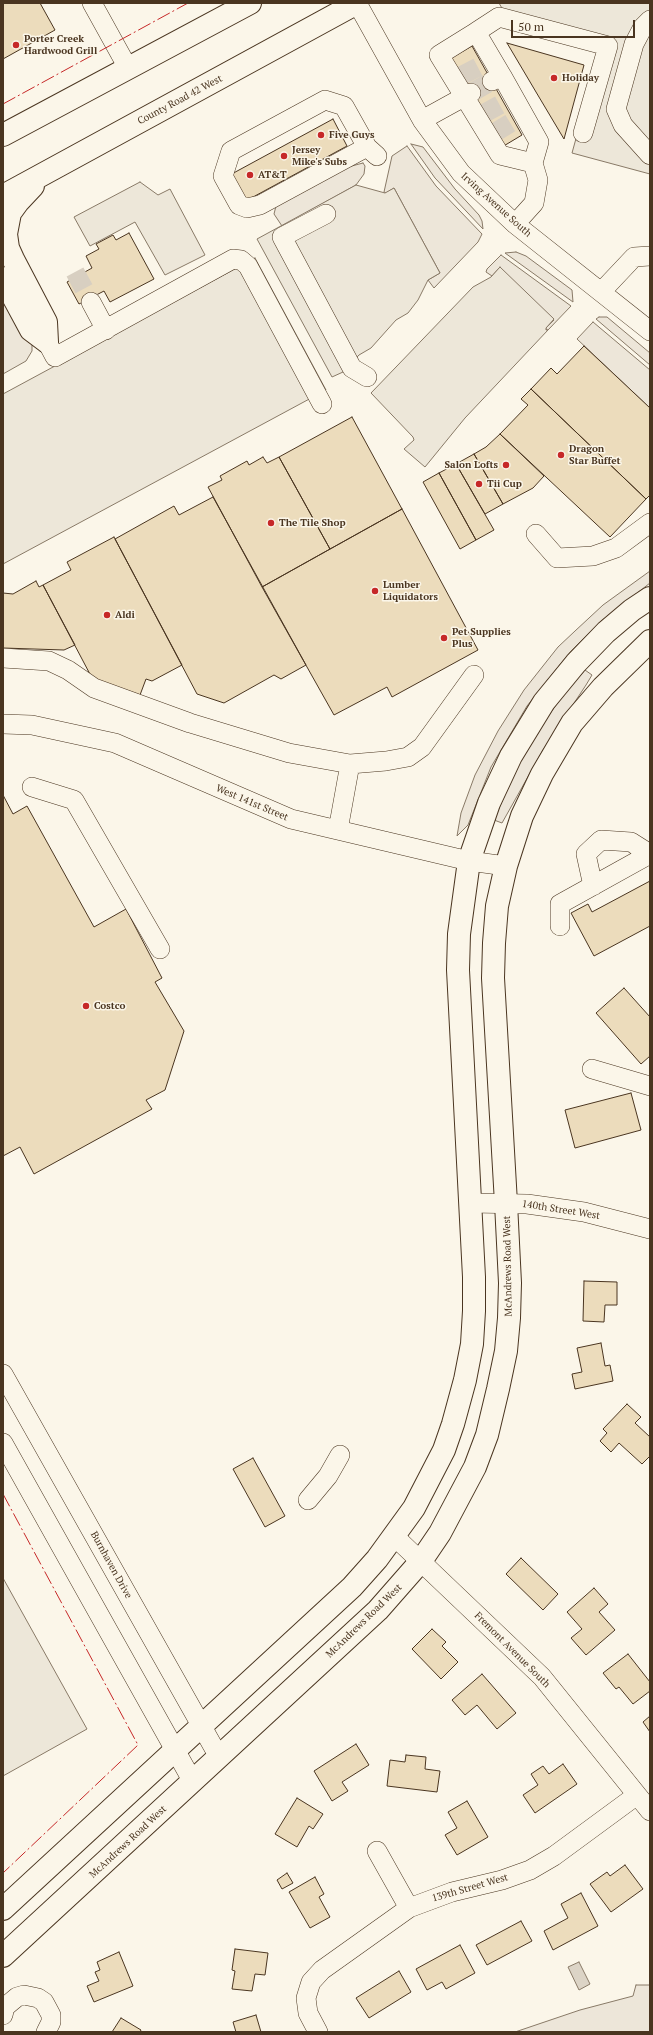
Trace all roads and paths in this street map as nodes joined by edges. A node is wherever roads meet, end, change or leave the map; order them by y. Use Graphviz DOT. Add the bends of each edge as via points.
graph roads {
  1 [pos="92,3"];
  2 [pos="250,3"];
  3 [pos="357,3"];
  4 [pos="650,20"];
  5 [pos="476,32"];
  6 [pos="128,68"];
  7 [pos="467,95"];
  8 [pos="422,120"];
  9 [pos="583,133"];
  10 [pos="3,135"];
  11 [pos="372,152"];
  12 [pos="650,155"];
  13 [pos="533,163"];
  14 [pos="46,173"];
  15 [pos="3,196"];
  16 [pos="326,214"];
  17 [pos="515,224"];
  18 [pos="650,256"];
  19 [pos="3,278"];
  20 [pos="601,292"];
  21 [pos="91,302"];
  22 [pos="106,330"];
  23 [pos="650,331"];
  24 [pos="47,342"];
  25 [pos="367,377"];
  26 [pos="322,404"];
  27 [pos="650,523"];
  28 [pos="536,534"];
  29 [pos="650,598"];
  30 [pos="650,641"];
  31 [pos="3,658"];
  32 [pos="474,675"];
  33 [pos="3,724"];
  34 [pos="350,764"];
  35 [pos="32,787"];
  36 [pos="338,830"];
  37 [pos="650,854"];
  38 [pos="470,861"];
  39 [pos="506,866"];
  40 [pos="593,886"];
  41 [pos="560,926"];
  42 [pos="160,949"];
  43 [pos="592,1069"];
  44 [pos="650,1086"];
  45 [pos="470,1203"];
  46 [pos="506,1203"];
  47 [pos="650,1229"];
  48 [pos="3,1374"];
  49 [pos="3,1443"];
  50 [pos="340,1455"];
  51 [pos="308,1500"];
  52 [pos="394,1536"];
  53 [pos="421,1562"];
  54 [pos="201,1725"];
  55 [pos="174,1751"];
  56 [pos="219,1757"];
  57 [pos="192,1782"];
  58 [pos="637,1795"];
  59 [pos="650,1811"];
  60 [pos="377,1852"];
  61 [pos="408,1908"];
  62 [pos="3,1909"];
  63 [pos="3,1956"];
  64 [pos="5,2007"];
  65 [pos="7,2032"];
  66 [pos="46,2032"];
  67 [pos="318,2032"];
  1 -- 6 [label="street"];
  2 -- 6 [label="main road"];
  3 -- 8 [label="street, Irving Avenue South"];
  3 -- 14 [label="main road, County Road 42 West"];
  4 -- 12 [label="street" via="634,44 616,109 623,125"];
  5 -- 7 [label="street" via="439,55"];
  5 -- 9 [label="street" via="499,17 608,46"];
  5 -- 13 [label="street" via="487,62 508,100 519,119 538,142"];
  6 -- 10 [label="main road"];
  7 -- 8 [label="street"];
  7 -- 13 [label="street" via="500,155"];
  8 -- 17 [label="street, Irving Avenue South" via="460,173"];
  11 -- 11 [label="street" via="344,106 325,100 231,151 223,176 238,205 247,208 260,205"];
  13 -- 17 [label="street" via="538,180 534,203"];
  14 -- 15 [label="main road, County Road 42 West"];
  14 -- 24 [label="main road" via="10,214 6,234 13,259 46,322"];
  16 -- 25 [label="street" via="282,238 352,368"];
  17 -- 20 [label="street, Irving Avenue South"];
  18 -- 20 [label="street" via="634,257"];
  19 -- 24 [label="main road" via="31,330"];
  20 -- 23 [label="street, Irving Avenue South"];
  21 -- 22 [label="street"];
  22 -- 24 [label="street" via="55,357"];
  22 -- 26 [label="street" via="233,259 241,260 248,266"];
  27 -- 28 [label="street" via="616,548 593,556 557,558"];
  29 -- 38 [label="main road" via="606,632 544,702 508,763 489,803"];
  30 -- 39 [label="main road, McAndrews Road West" via="603,687 572,723 525,809"];
  31 -- 34 [label="street" via="49,661 68,670 94,688 190,723 289,753"];
  32 -- 34 [label="street" via="422,747 408,757 386,762"];
  33 -- 36 [label="street, West 141st Street" via="32,725 115,743 291,819"];
  34 -- 36 [label="street"];
  35 -- 42 [label="street" via="74,800"];
  36 -- 38 [label="street, West 141st Street"];
  37 -- 40 [label="street"];
  37 -- 40 [label="street" via="631,842 601,840 586,854"];
  38 -- 39 [label="street, West 141st Street"];
  38 -- 45 [label="main road" via="459,934 458,970"];
  39 -- 46 [label="main road, McAndrews Road West" via="498,906 493,978"];
  40 -- 41 [label="street" via="560,904"];
  43 -- 44 [label="street"];
  45 -- 46 [label="street, 140th Street West"];
  45 -- 52 [label="main road" via="474,1311 472,1344 465,1380 444,1450 414,1508"];
  46 -- 47 [label="street, 140th Street West" via="584,1212"];
  46 -- 53 [label="main road, McAndrews Road West" via="509,1318 506,1351 498,1389 487,1435 475,1467 440,1533"];
  48 -- 54 [label="street, Burnhaven Drive"];
  49 -- 55 [label="street"];
  50 -- 51 [label="street" via="328,1476"];
  52 -- 53 [label="street, Fremont Avenue South"];
  52 -- 54 [label="main road" via="352,1587"];
  53 -- 56 [label="main road, McAndrews Road West" via="378,1610"];
  53 -- 58 [label="street, Fremont Avenue South" via="542,1677"];
  54 -- 55 [label="main road"];
  54 -- 56 [label="street, Burnhaven Drive"];
  55 -- 57 [label="street"];
  55 -- 62 [label="main road"];
  56 -- 57 [label="main road, McAndrews Road West"];
  57 -- 63 [label="main road, McAndrews Road West"];
  58 -- 59 [label="street, Fremont Avenue South"];
  58 -- 61 [label="street, 139th Street West" via="554,1856 530,1870 502,1880 452,1892"];
  60 -- 61 [label="street"];
  61 -- 67 [label="street, 139th Street West" via="322,1970 311,1982 306,1998 308,2013"];
  64 -- 65 [label="street" via="3,2024"];
  64 -- 66 [label="street" via="24,1995 31,1995 44,2002 51,2015"];
}
